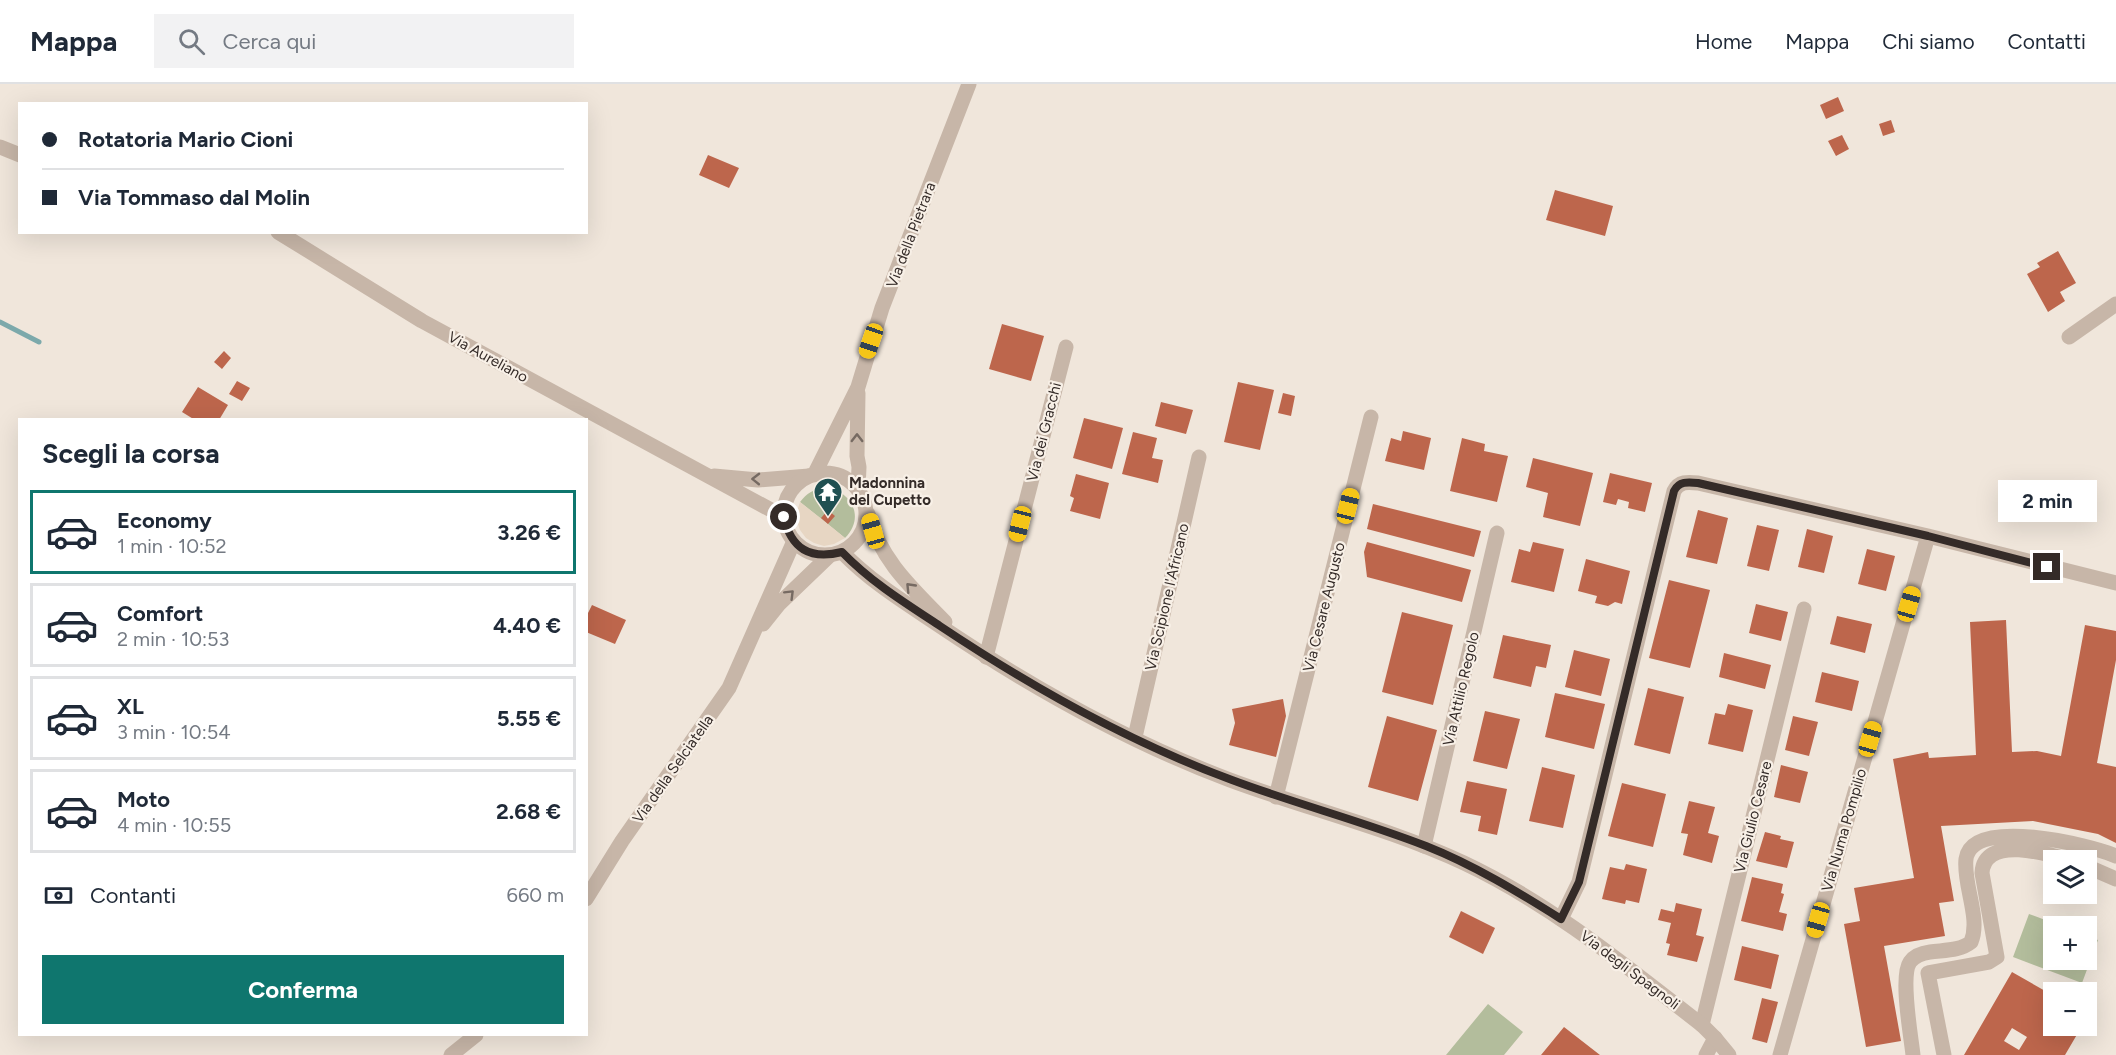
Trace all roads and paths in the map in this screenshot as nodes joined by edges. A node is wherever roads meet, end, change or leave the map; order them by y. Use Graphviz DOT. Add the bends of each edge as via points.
graph roads {
  1 [pos="969,84"];
  2 [pos="0,147"];
  3 [pos="18,154"];
  4 [pos="281,234"];
  5 [pos="2116,304"];
  6 [pos="2069,337"];
  7 [pos="1066,347"];
  8 [pos="858,387"];
  9 [pos="1371,417"];
  10 [pos="1199,457"];
  11 [pos="703,474"];
  12 [pos="811,476"];
  13 [pos="858,489"];
  14 [pos="866,509"];
  15 [pos="784,517"];
  16 [pos="1497,533"];
  17 [pos="1928,536"];
  18 [pos="794,541"];
  19 [pos="835,554"];
  20 [pos="2116,583"];
  21 [pos="1804,609"];
  22 [pos="753,635"];
  23 [pos="966,644"];
  24 [pos="987,657"];
  25 [pos="1135,737"];
  26 [pos="1276,796"];
  27 [pos="1424,846"];
  28 [pos="2043,853"];
  29 [pos="2116,856"];
  30 [pos="2097,871"];
  31 [pos="2116,879"];
  32 [pos="588,896"];
  33 [pos="1561,919"];
  34 [pos="1702,1025"];
  35 [pos="475,1036"];
  36 [pos="1715,1038"];
  37 [pos="451,1055"];
  38 [pos="1706,1055"];
  39 [pos="1729,1055"];
  40 [pos="1780,1055"];
  41 [pos="1914,1055"];
  42 [pos="1944,1055"];
  1 -- 8 [label="street, Via della Pietrara" via="882,308"];
  2 -- 3 [label="street"];
  4 -- 11 [label="street, Via Aureliano" via="412,315"];
  5 -- 6 [label="street"];
  7 -- 24 [label="street, Via dei Gracchi"];
  8 -- 12 [label="street, Via della Pietrara"];
  13 -- 8 [label="street, Via della Pietrara, one-way"];
  9 -- 26 [label="street, Via Cesare Augusto"];
  10 -- 25 [label="street, Via Scipione l'Africano"];
  12 -- 11 [label="street, Via Aureliano, one-way" via="758,480"];
  11 -- 15 [label="street, Via Aureliano"];
  12 -- 13 [label="street" via="838,475"];
  12 -- 15 [label="street" via="793,489"];
  13 -- 14 [label="street"];
  14 -- 19 [label="street" via="862,535"];
  23 -- 14 [label="street, one-way" via="885,555"];
  15 -- 18 [label="street"];
  16 -- 27 [label="street, Via Attilio Regolo"];
  17 -- 20 [label="street"];
  17 -- 33 [label="street" via="1698,483 1683,482 1676,487 1579,882"];
  17 -- 40 [label="street, Via Numa Pompilio"];
  18 -- 19 [label="street" via="808,552"];
  18 -- 22 [label="street, Via della Selciatella"];
  22 -- 19 [label="street, Via della Selciatella, one-way" via="779,604"];
  19 -- 23 [label="street"];
  21 -- 34 [label="street, Via Giulio Cesare"];
  22 -- 32 [label="street, Via della Selciatella" via="729,688 628,831"];
  23 -- 24 [label="street, Via degli Spagnoli"];
  24 -- 25 [label="street, Via degli Spagnoli"];
  25 -- 26 [label="street, Via degli Spagnoli" via="1198,767"];
  26 -- 27 [label="street, Via degli Spagnoli"];
  27 -- 33 [label="street, Via degli Spagnoli" via="1488,875"];
  28 -- 42 [label="street" via="1994,852 1982,864 1997,957 1989,962 1928,973"];
  29 -- 41 [label="street" via="2076,843 2038,838 2001,837 1974,845 1966,863 1974,930 1971,942 1958,949 1921,954 1907,967 1905,981"];
  30 -- 31 [label="street"];
  33 -- 34 [label="street, Via degli Spagnoli"];
  34 -- 36 [label="street, Via degli Spagnoli"];
  35 -- 37 [label="street"];
  36 -- 38 [label="street"];
  36 -- 39 [label="street, Via degli Spagnoli"];
}
